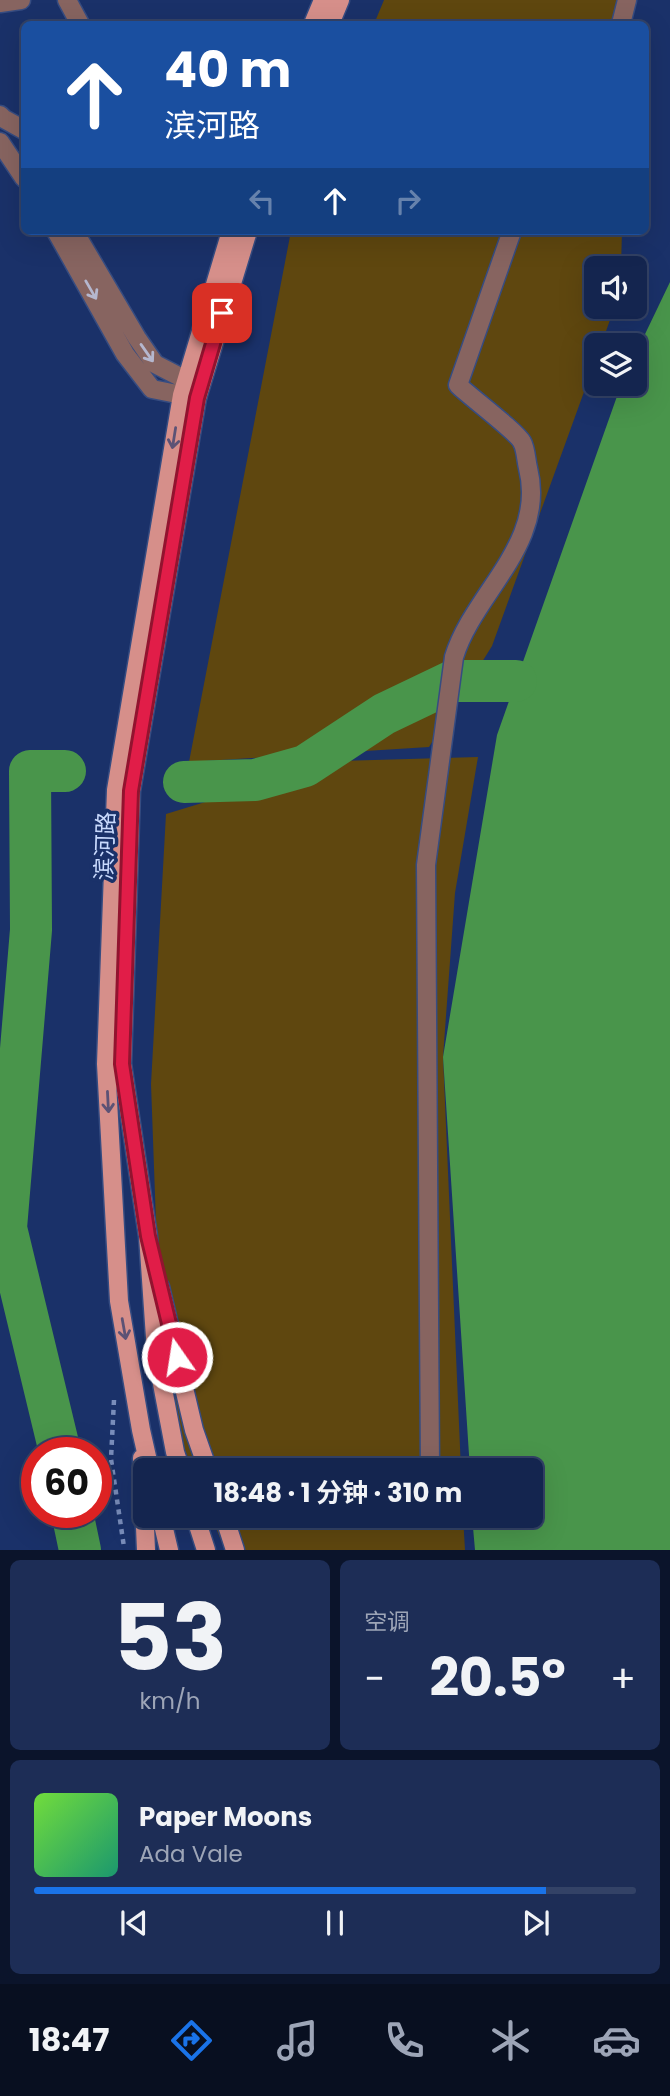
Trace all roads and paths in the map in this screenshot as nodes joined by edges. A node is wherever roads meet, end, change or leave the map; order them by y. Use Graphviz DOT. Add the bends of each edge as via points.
graph roads {
  1 [pos="21,0"];
  2 [pos="67,0"];
  3 [pos="323,0"];
  4 [pos="340,0"];
  5 [pos="627,0"];
  6 [pos="0,3"];
  7 [pos="78,21"];
  8 [pos="314,21"];
  9 [pos="331,21"];
  10 [pos="622,21"];
  11 [pos="0,115"];
  12 [pos="21,128"];
  13 [pos="0,142"];
  14 [pos="21,174"];
  15 [pos="58,235"];
  16 [pos="76,235"];
  17 [pos="230,235"];
  18 [pos="246,235"];
  19 [pos="511,235"];
  20 [pos="192,389"];
  21 [pos="148,1236"];
  22 [pos="114,1393"];
  23 [pos="141,1430"];
  24 [pos="147,1458"];
  25 [pos="177,1458"];
  26 [pos="204,1458"];
  27 [pos="430,1458"];
  28 [pos="164,1528"];
  29 [pos="199,1528"];
  30 [pos="228,1528"];
  31 [pos="125,1550"];
  32 [pos="146,1550"];
  33 [pos="169,1550"];
  34 [pos="206,1550"];
  35 [pos="235,1550"];
  1 -- 6 [label="street"];
  2 -- 7 [label="street"];
  3 -- 8 [label="main road"];
  4 -- 9 [label="main road"];
  5 -- 10 [label="street"];
  11 -- 12 [label="street"];
  13 -- 14 [label="street"];
  15 -- 20 [label="street, one-way" via="125,354 152,389"];
  16 -- 20 [label="street, one-way" via="155,364"];
  17 -- 20 [label="main road, 滨河路"];
  18 -- 20 [label="main road, 滨河路"];
  19 -- 27 [label="street" via="457,385 522,441 532,485 529,514 514,555 460,636 454,657 426,865"];
  20 -- 21 [label="main road, 滨河路" via="131,791 122,1064"];
  20 -- 23 [label="main road, 滨河路, one-way" via="116,790 106,1064 119,1301"];
  21 -- 25 [label="main road, 滨河路" via="156,1352"];
  21 -- 26 [label="main road"];
  22 -- 31 [label="path" via="111,1459"];
  23 -- 24 [label="main road, 滨河路"];
  23 -- 32 [label="main road"];
  28 -- 33 [label="main road"];
  29 -- 34 [label="main road"];
  30 -- 35 [label="main road"];
}
